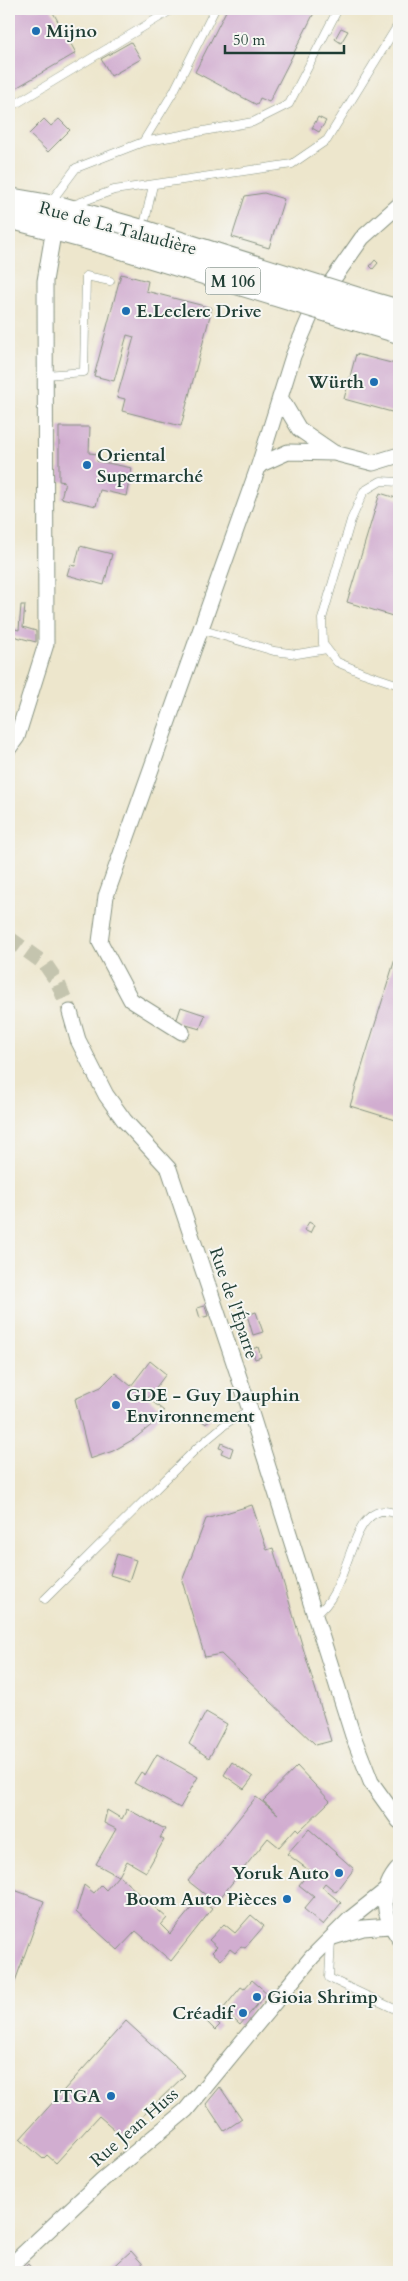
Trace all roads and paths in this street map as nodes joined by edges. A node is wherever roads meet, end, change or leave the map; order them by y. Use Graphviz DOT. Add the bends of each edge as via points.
graph roads {
  1 [pos="173,9"];
  2 [pos="215,9"];
  3 [pos="338,9"];
  4 [pos="399,23"];
  5 [pos="9,108"];
  6 [pos="143,142"];
  7 [pos="153,185"];
  8 [pos="9,200"];
  9 [pos="399,205"];
  10 [pos="54,215"];
  11 [pos="9,216"];
  12 [pos="142,232"];
  13 [pos="110,281"];
  14 [pos="365,311"];
  15 [pos="399,312"];
  16 [pos="399,331"];
  17 [pos="46,375"];
  18 [pos="280,397"];
  19 [pos="334,453"];
  20 [pos="399,455"];
  21 [pos="258,465"];
  22 [pos="399,482"];
  23 [pos="200,629"];
  24 [pos="327,649"];
  25 [pos="399,684"];
  26 [pos="9,748"];
  27 [pos="70,1012"];
  28 [pos="182,1032"];
  29 [pos="250,1410"];
  30 [pos="399,1515"];
  31 [pos="45,1599"];
  32 [pos="315,1615"];
  33 [pos="399,1822"];
  34 [pos="399,1868"];
  35 [pos="385,1891"];
  36 [pos="390,1926"];
  37 [pos="332,1937"];
  38 [pos="399,1938"];
  39 [pos="399,2011"];
  40 [pos="9,2267"];
  1 -- 5 [label="lane"];
  2 -- 6 [label="lane" via="174,91"];
  3 -- 6 [label="lane" via="289,104 253,122"];
  4 -- 7 [label="lane" via="327,140 292,164"];
  6 -- 10 [label="lane" via="76,168"];
  7 -- 10 [label="lane" via="114,190"];
  7 -- 12 [label="lane"];
  8 -- 10 [label="main road, Rue de La Talaudière / M 106"];
  9 -- 18 [label="street" via="362,238 316,305 293,356"];
  10 -- 11 [label="main road, Rue de La Talaudière / M 106"];
  10 -- 12 [label="main road, Rue de La Talaudière"];
  10 -- 14 [label="main road, Rue de La Talaudière / M 106, bridge" via="109,243"];
  10 -- 17 [label="street" via="45,280"];
  12 -- 14 [label="main road, Rue de La Talaudière / M 106, bridge"];
  13 -- 17 [label="lane" via="86,276 84,372"];
  14 -- 15 [label="main road, Rue de La Talaudière / M 106"];
  14 -- 16 [label="main road, Rue de La Talaudière / M 106"];
  17 -- 26 [label="street" via="46,644 17,737"];
  18 -- 19 [label="street" via="298,429"];
  18 -- 21 [label="street"];
  19 -- 20 [label="street" via="373,463"];
  19 -- 21 [label="street" via="288,452"];
  21 -- 23 [label="street"];
  22 -- 24 [label="lane" via="381,481 364,491 351,520 322,619 323,644"];
  23 -- 24 [label="lane" via="274,651 297,654"];
  23 -- 28 [label="street" via="106,896 100,942 131,1000"];
  24 -- 25 [label="lane" via="337,662 363,674"];
  27 -- 29 [label="street, Rue de l'Éparre" via="78,1040 106,1094 124,1120 169,1169"];
  29 -- 31 [label="lane" via="228,1422 198,1447"];
  29 -- 32 [label="street, Rue de l'Éparre"];
  30 -- 32 [label="lane" via="386,1511 375,1513 362,1528 342,1578 325,1608"];
  32 -- 33 [label="street, Rue de l'Éparre" via="371,1782"];
  34 -- 35 [label="street"];
  35 -- 36 [label="street"];
  35 -- 37 [label="street, Rue Jean Huss"];
  36 -- 37 [label="street, Rue Jean Huss" via="363,1928"];
  36 -- 38 [label="street"];
  37 -- 39 [label="lane" via="329,1978"];
  37 -- 40 [label="street, Rue Jean Huss" via="186,2110 102,2180"];
}
